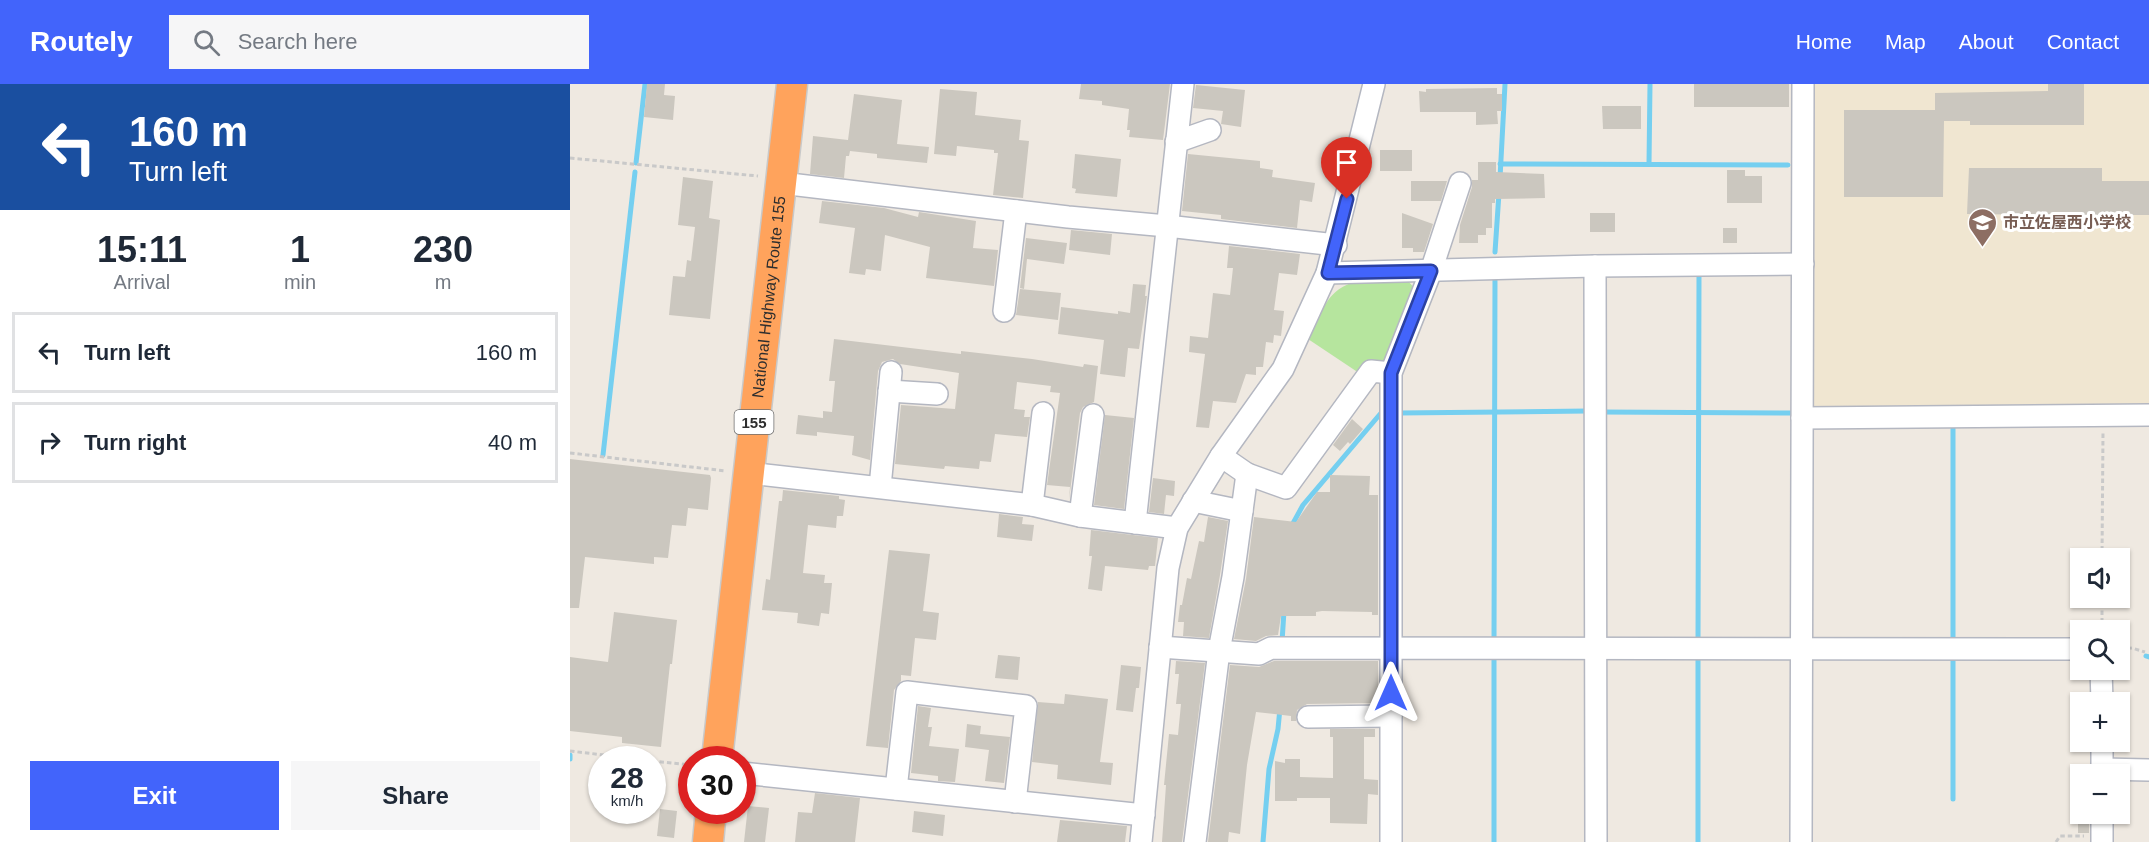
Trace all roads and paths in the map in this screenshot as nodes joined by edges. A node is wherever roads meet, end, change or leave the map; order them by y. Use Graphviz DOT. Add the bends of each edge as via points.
graph roads {
  1 [pos="792,84"];
  2 [pos="1183,84"];
  3 [pos="1374,84"];
  4 [pos="1803,84"];
  5 [pos="1210,130"];
  6 [pos="1176,142"];
  7 [pos="570,158"];
  8 [pos="781,181"];
  9 [pos="1460,183"];
  10 [pos="1016,211"];
  11 [pos="1167,226"];
  12 [pos="1336,245"];
  13 [pos="1803,264"];
  14 [pos="1595,266"];
  15 [pos="1431,271"];
  16 [pos="1328,273"];
  17 [pos="1004,311"];
  18 [pos="1391,373"];
  19 [pos="937,394"];
  20 [pos="1043,413"];
  21 [pos="1093,415"];
  22 [pos="2103,416"];
  23 [pos="2149,416"];
  24 [pos="1802,418"];
  25 [pos="570,453"];
  26 [pos="1221,456"];
  27 [pos="749,473"];
  28 [pos="1247,474"];
  29 [pos="880,487"];
  30 [pos="1193,501"];
  31 [pos="1032,505"];
  32 [pos="1242,511"];
  33 [pos="1080,516"];
  34 [pos="1135,523"];
  35 [pos="1178,528"];
  36 [pos="2102,548"];
  37 [pos="1160,647"];
  38 [pos="1391,648"];
  39 [pos="2130,648"];
  40 [pos="1596,649"];
  41 [pos="1801,649"];
  42 [pos="2070,650"];
  43 [pos="1219,651"];
  44 [pos="2145,652"];
  45 [pos="1391,716"];
  46 [pos="1308,717"];
  47 [pos="718,746"];
  48 [pos="570,751"];
  49 [pos="588,753"];
  50 [pos="2130,770"];
  51 [pos="2149,770"];
  52 [pos="756,774"];
  53 [pos="896,789"];
  54 [pos="1015,802"];
  55 [pos="1144,815"];
  56 [pos="710,824"];
  57 [pos="2104,824"];
  58 [pos="2106,840"];
  59 [pos="708,842"];
  60 [pos="1141,842"];
  61 [pos="1195,842"];
  62 [pos="1391,842"];
  63 [pos="1596,842"];
  64 [pos="1801,842"];
  65 [pos="2056,842"];
  1 -- 8 [label="highway, National Highway Route 155 / 155"];
  2 -- 6 [label="street"];
  3 -- 12 [label="street"];
  4 -- 13 [label="street"];
  5 -- 6 [label="street"];
  6 -- 11 [label="street"];
  7 -- 8 [label="path"];
  8 -- 10 [label="street"];
  8 -- 27 [label="highway, National Highway Route 155 / 155"];
  9 -- 15 [label="street"];
  10 -- 11 [label="street"];
  10 -- 17 [label="street"];
  11 -- 12 [label="street"];
  11 -- 34 [label="street"];
  12 -- 16 [label="street"];
  13 -- 14 [label="street"];
  13 -- 24 [label="street"];
  14 -- 15 [label="street"];
  14 -- 40 [label="street"];
  15 -- 16 [label="street"];
  15 -- 18 [label="street"];
  16 -- 26 [label="street" via="1283,369"];
  18 -- 28 [label="street" via="1371,371 1286,488"];
  18 -- 38 [label="street"];
  19 -- 29 [label="street" via="890,381"];
  20 -- 31 [label="street"];
  21 -- 33 [label="street"];
  22 -- 23 [label="street"];
  22 -- 24 [label="street"];
  22 -- 36 [label="path"];
  24 -- 41 [label="street"];
  25 -- 27 [label="path"];
  26 -- 28 [label="street"];
  26 -- 30 [label="street"];
  27 -- 29 [label="street"];
  27 -- 47 [label="highway, National Highway Route 155 / 155"];
  28 -- 32 [label="street"];
  29 -- 31 [label="street"];
  30 -- 32 [label="street"];
  30 -- 35 [label="street"];
  31 -- 33 [label="street"];
  32 -- 43 [label="street"];
  33 -- 34 [label="street"];
  34 -- 35 [label="street"];
  35 -- 37 [label="street" via="1168,568"];
  37 -- 43 [label="street"];
  37 -- 55 [label="street"];
  38 -- 40 [label="street"];
  38 -- 43 [label="street" via="1271,648 1259,654"];
  38 -- 45 [label="street"];
  39 -- 44 [label="path"];
  40 -- 41 [label="street"];
  40 -- 63 [label="street"];
  41 -- 42 [label="street"];
  41 -- 64 [label="street"];
  43 -- 61 [label="street"];
  45 -- 46 [label="street"];
  45 -- 62 [label="street"];
  48 -- 49 [label="path"];
  50 -- 51 [label="street"];
  52 -- 53 [label="street"];
  53 -- 54 [label="street"];
  53 -- 54 [label="street" via="907,692 1026,706"];
  54 -- 55 [label="street"];
  55 -- 60 [label="street"];
  56 -- 59 [label="highway"];
  57 -- 58 [label="street"];
  58 -- 65 [label="path" via="2060,836"];
}
